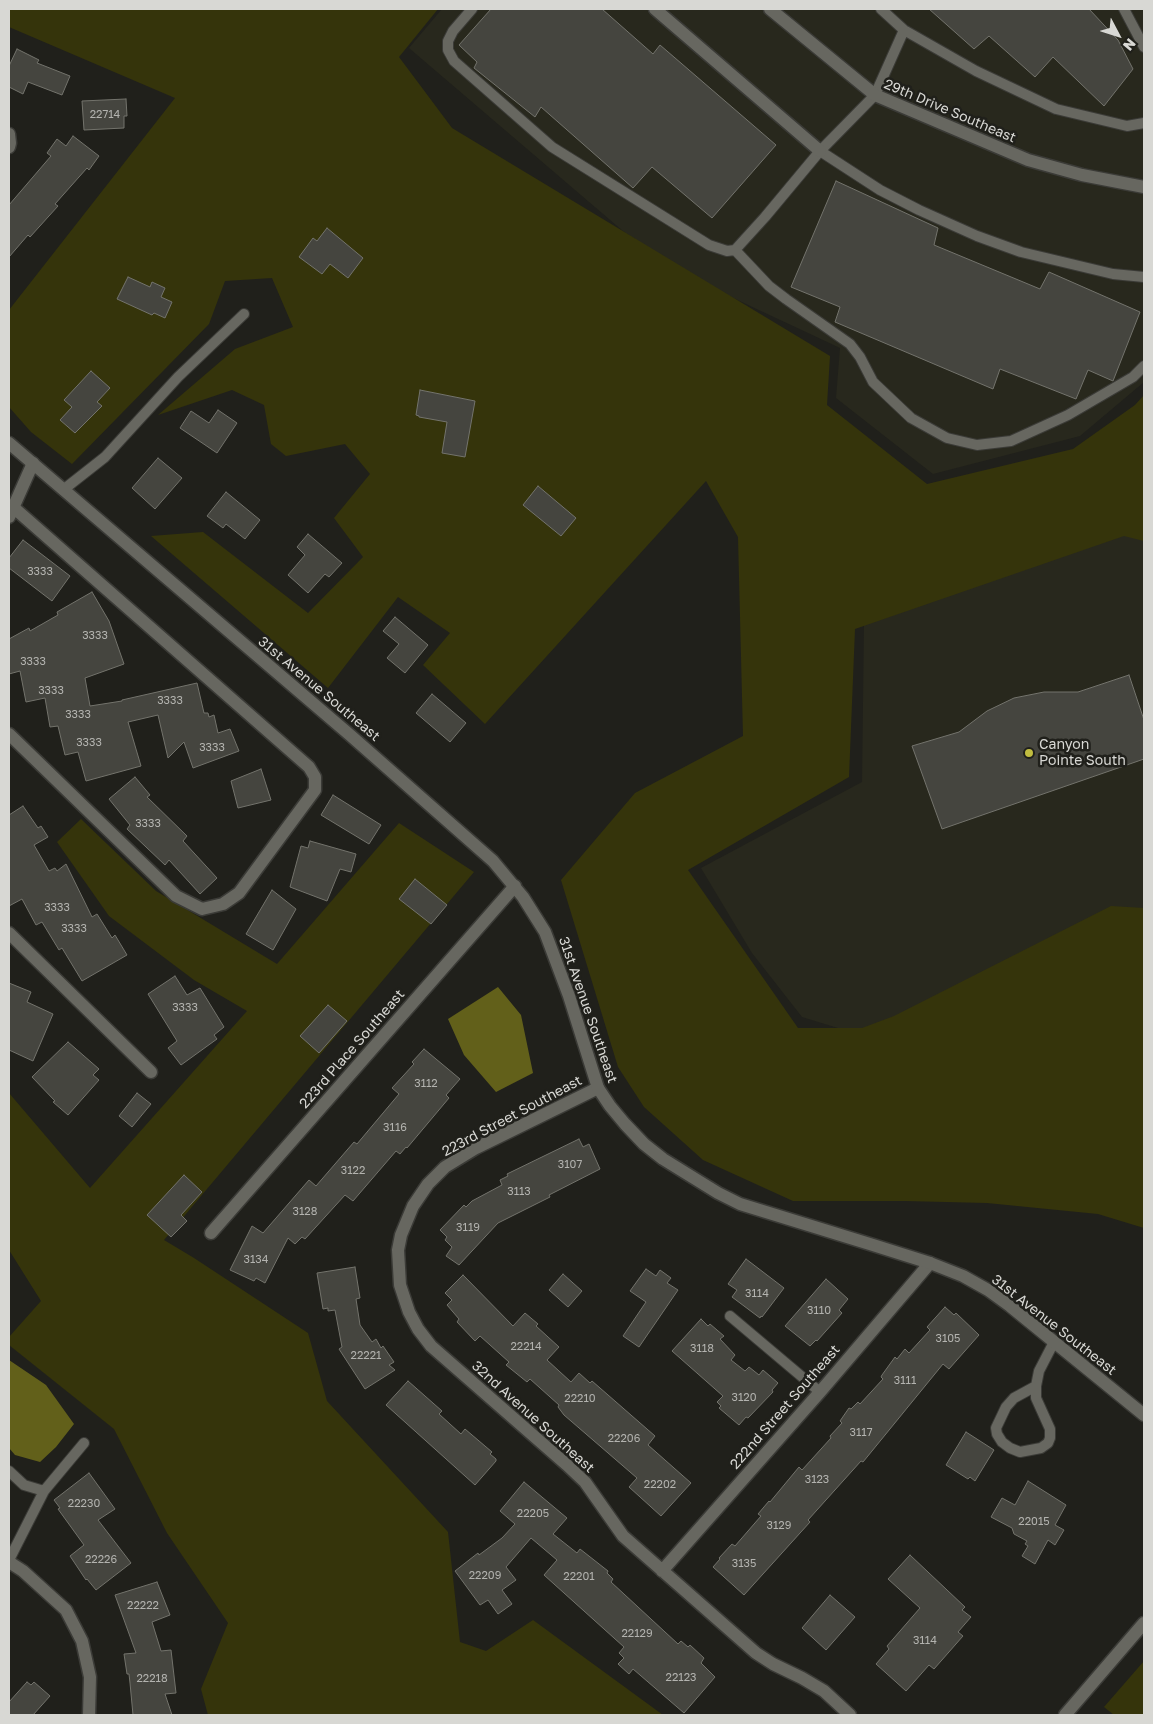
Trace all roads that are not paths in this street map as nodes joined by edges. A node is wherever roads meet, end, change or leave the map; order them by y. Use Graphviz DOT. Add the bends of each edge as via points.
graph roads {
  1 [pos="472,9"];
  2 [pos="654,9"];
  3 [pos="770,9"];
  4 [pos="881,9"];
  5 [pos="1124,9"];
  6 [pos="904,30"];
  7 [pos="1144,47"];
  8 [pos="875,95"];
  9 [pos="1144,123"];
  10 [pos="9,134"];
  11 [pos="9,147"];
  12 [pos="820,151"];
  13 [pos="1144,187"];
  14 [pos="735,250"];
  15 [pos="1144,277"];
  16 [pos="244,314"];
  17 [pos="1144,366"];
  18 [pos="9,442"];
  19 [pos="33,463"];
  20 [pos="63,490"];
  21 [pos="11,512"];
  22 [pos="9,734"];
  23 [pos="515,886"];
  24 [pos="9,933"];
  25 [pos="151,1072"];
  26 [pos="598,1088"];
  27 [pos="211,1233"];
  28 [pos="398,1250"];
  29 [pos="930,1263"];
  30 [pos="730,1316"];
  31 [pos="1054,1342"];
  32 [pos="1036,1386"];
  33 [pos="820,1392"];
  34 [pos="1144,1415"];
  35 [pos="84,1442"];
  36 [pos="9,1471"];
  37 [pos="44,1491"];
  38 [pos="9,1561"];
  39 [pos="662,1571"];
  40 [pos="1144,1623"];
  41 [pos="88,1715"];
  42 [pos="850,1715"];
  43 [pos="1065,1715"];
  1 -- 14 [label="lane" via="448,41 448,50 454,61 552,147 709,245"];
  2 -- 12 [label="street"];
  3 -- 8 [label="street, 29th Drive Southeast"];
  4 -- 6 [label="lane"];
  5 -- 7 [label="lane"];
  6 -- 8 [label="lane"];
  6 -- 9 [label="lane" via="976,71 1056,109 1127,126"];
  8 -- 12 [label="lane"];
  8 -- 13 [label="street, 29th Drive Southeast" via="1028,160"];
  10 -- 11 [label="street"];
  12 -- 14 [label="lane"];
  12 -- 15 [label="lane" via="880,190 977,236 1021,252 1113,274"];
  14 -- 17 [label="lane" via="770,286 850,344 873,382 911,418 947,438 977,445 1011,441 1068,415 1133,377"];
  16 -- 20 [label="lane" via="178,377 105,457"];
  18 -- 19 [label="street, 31st Avenue Southeast"];
  19 -- 20 [label="street, 31st Avenue Southeast"];
  19 -- 21 [label="street"];
  20 -- 23 [label="street, 31st Avenue Southeast" via="468,837"];
  21 -- 22 [label="street" via="309,767 315,777 315,790 239,893 223,904 202,909 176,896"];
  23 -- 26 [label="street, 31st Avenue Southeast" via="545,932"];
  23 -- 27 [label="street, 223rd Place Southeast"];
  24 -- 25 [label="street"];
  26 -- 28 [label="street, 223rd Street Southeast" via="476,1148 445,1167 413,1206"];
  26 -- 29 [label="street, 31st Avenue Southeast" via="644,1144 663,1160 718,1194 789,1220"];
  28 -- 39 [label="street, 32nd Avenue Southeast" via="404,1298 418,1329 438,1352 585,1482 623,1536"];
  29 -- 31 [label="street, 31st Avenue Southeast" via="988,1290"];
  29 -- 33 [label="street, 222nd Street Southeast"];
  30 -- 33 [label="lane"];
  31 -- 32 [label="lane" via="1039,1372"];
  31 -- 34 [label="street, 31st Avenue Southeast"];
  32 -- 32 [label="lane" via="1036,1398 1050,1429 1050,1438 1041,1448 1020,1452 1002,1442 996,1428 1014,1398"];
  33 -- 39 [label="street, 222nd Street Southeast"];
  35 -- 37 [label="lane"];
  36 -- 37 [label="lane" via="24,1485"];
  37 -- 38 [label="lane"];
  38 -- 41 [label="street" via="66,1610 82,1641 90,1677"];
  39 -- 42 [label="street, 32nd Avenue Southeast" via="756,1652 824,1691"];
  40 -- 43 [label="street"];
}
